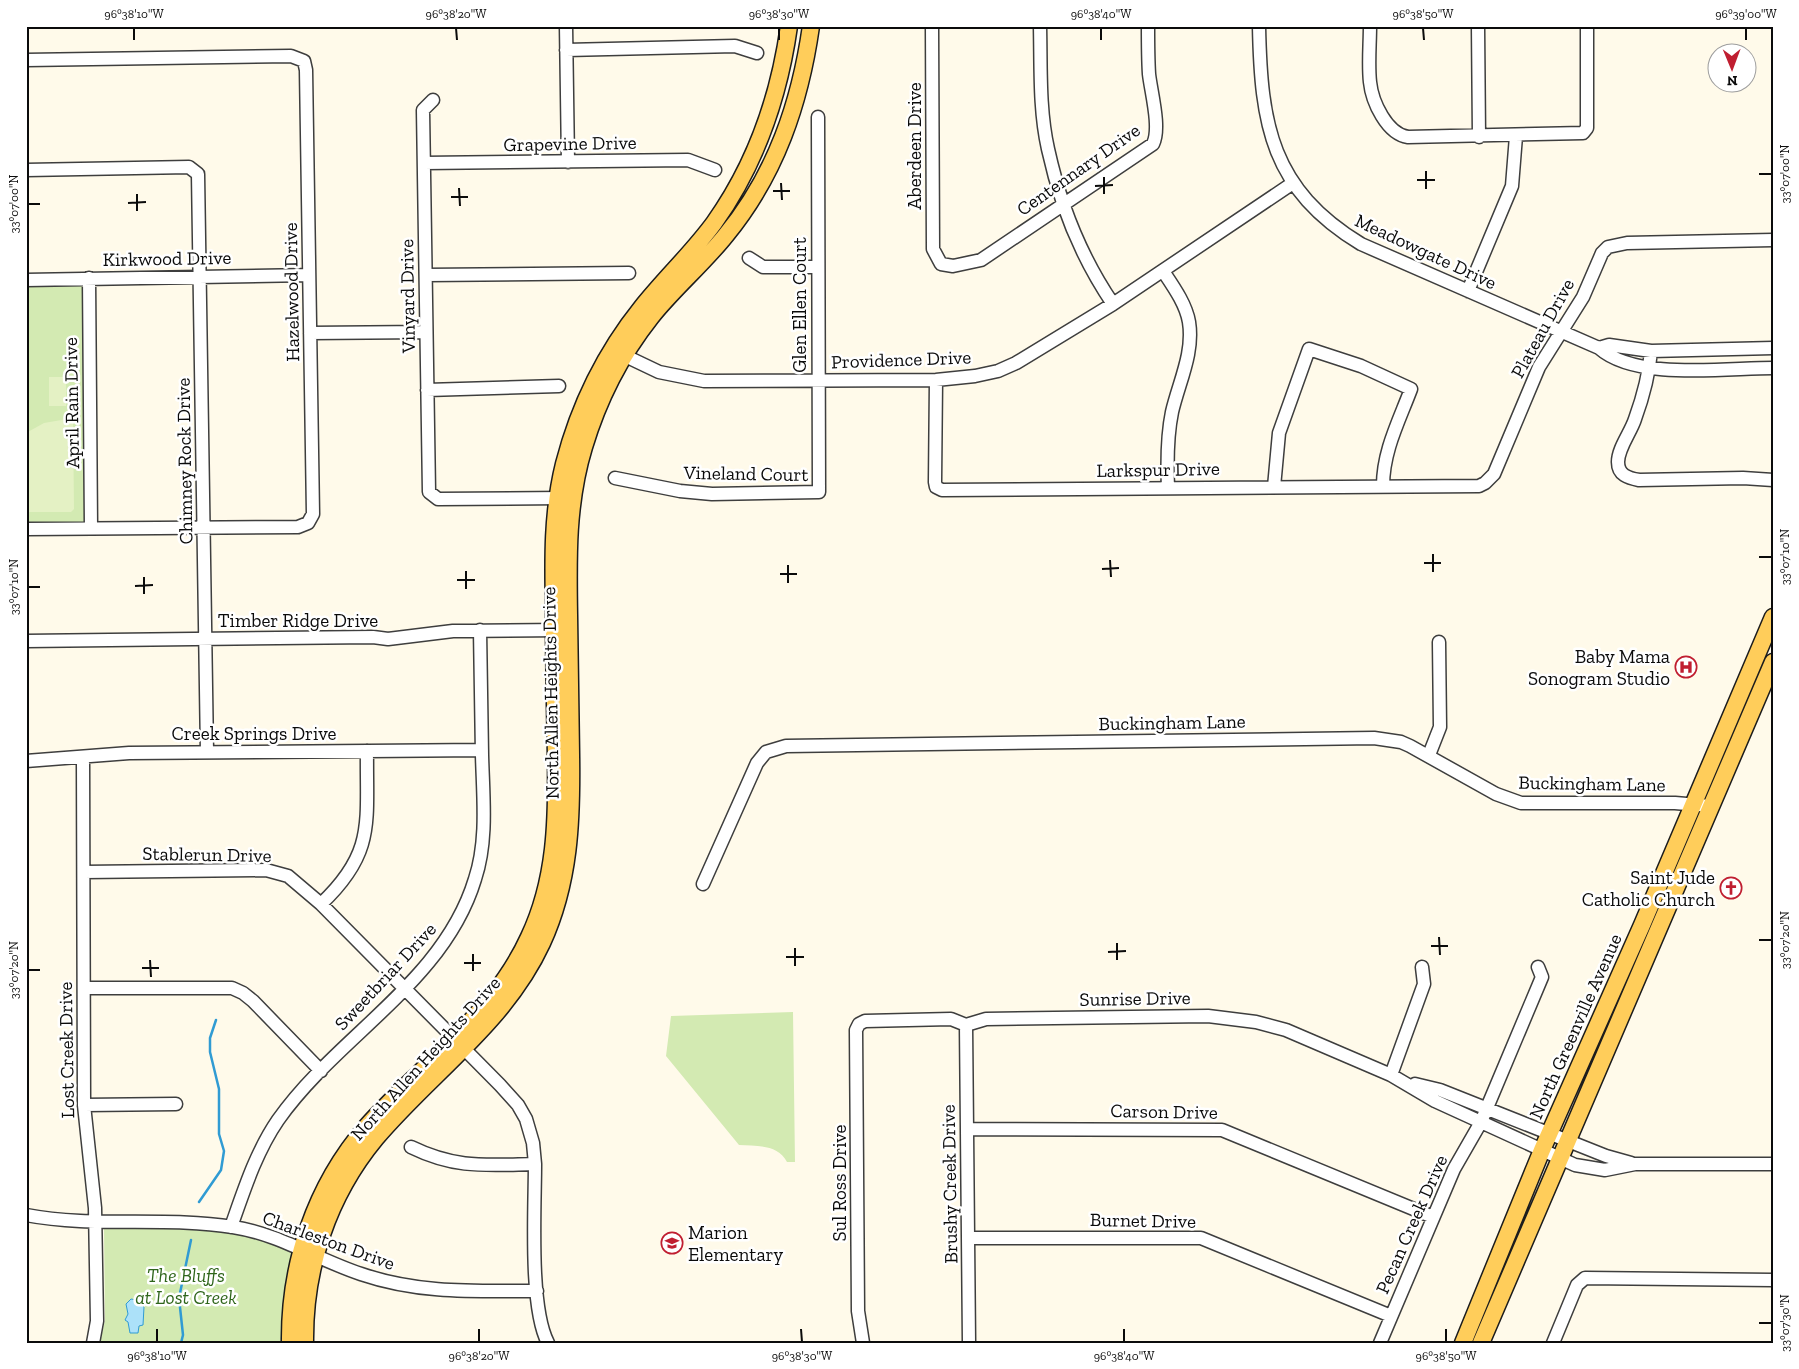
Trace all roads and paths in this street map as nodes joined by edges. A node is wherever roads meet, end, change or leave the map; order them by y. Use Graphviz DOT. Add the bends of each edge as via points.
graph roads {
  1 [pos="566,26"];
  2 [pos="789,26"];
  3 [pos="811,26"];
  4 [pos="932,26"];
  5 [pos="1040,26"];
  6 [pos="1148,26"];
  7 [pos="1259,26"];
  8 [pos="1370,26"];
  9 [pos="1478,26"];
  10 [pos="1587,26"];
  11 [pos="566,50"];
  12 [pos="757,53"];
  13 [pos="26,60"];
  14 [pos="433,100"];
  15 [pos="818,117"];
  16 [pos="1516,136"];
  17 [pos="1479,137"];
  18 [pos="568,162"];
  19 [pos="424,164"];
  20 [pos="26,170"];
  21 [pos="715,170"];
  22 [pos="1293,183"];
  23 [pos="1064,204"];
  24 [pos="1773,240"];
  25 [pos="749,258"];
  26 [pos="941,264"];
  27 [pos="818,267"];
  28 [pos="1163,271"];
  29 [pos="628,273"];
  30 [pos="309,275"];
  31 [pos="426,275"];
  32 [pos="200,276"];
  33 [pos="89,278"];
  34 [pos="26,280"];
  35 [pos="1468,291"];
  36 [pos="1113,304"];
  37 [pos="426,332"];
  38 [pos="1561,332"];
  39 [pos="310,333"];
  40 [pos="1599,348"];
  41 [pos="1773,348"];
  42 [pos="1651,351"];
  43 [pos="618,353"];
  44 [pos="1650,368"];
  45 [pos="1773,368"];
  46 [pos="818,380"];
  47 [pos="936,380"];
  48 [pos="559,386"];
  49 [pos="427,390"];
  50 [pos="615,478"];
  51 [pos="1773,480"];
  52 [pos="1487,482"];
  53 [pos="1383,486"];
  54 [pos="1274,487"];
  55 [pos="1168,488"];
  56 [pos="819,492"];
  57 [pos="565,498"];
  58 [pos="204,527"];
  59 [pos="92,528"];
  60 [pos="26,529"];
  61 [pos="1773,617"];
  62 [pos="480,630"];
  63 [pos="561,630"];
  64 [pos="206,639"];
  65 [pos="26,641"];
  66 [pos="1439,642"];
  67 [pos="1773,662"];
  68 [pos="482,750"];
  69 [pos="367,751"];
  70 [pos="207,752"];
  71 [pos="1429,755"];
  72 [pos="83,756"];
  73 [pos="26,760"];
  74 [pos="1693,805"];
  75 [pos="1710,806"];
  76 [pos="84,872"];
  77 [pos="703,884"];
  78 [pos="321,904"];
  79 [pos="1538,966"];
  80 [pos="1422,967"];
  81 [pos="84,988"];
  82 [pos="404,988"];
  83 [pos="1606,1006"];
  84 [pos="1624,1012"];
  85 [pos="966,1026"];
  86 [pos="460,1043"];
  87 [pos="321,1071"];
  88 [pos="1391,1075"];
  89 [pos="1403,1081"];
  90 [pos="176,1104"];
  91 [pos="84,1105"];
  92 [pos="1487,1108"];
  93 [pos="1481,1122"];
  94 [pos="967,1129"];
  95 [pos="1549,1134"];
  96 [pos="1566,1140"];
  97 [pos="411,1147"];
  98 [pos="1542,1150"];
  99 [pos="1558,1157"];
  100 [pos="535,1164"];
  101 [pos="1635,1164"];
  102 [pos="1773,1164"];
  103 [pos="26,1215"];
  104 [pos="1433,1217"];
  105 [pos="95,1222"];
  106 [pos="231,1226"];
  107 [pos="968,1238"];
  108 [pos="309,1251"];
  109 [pos="1773,1280"];
  110 [pos="537,1291"];
  111 [pos="1391,1316"];
  112 [pos="93,1343"];
  113 [pos="290,1343"];
  114 [pos="305,1343"];
  115 [pos="548,1343"];
  116 [pos="863,1343"];
  117 [pos="969,1343"];
  118 [pos="1380,1343"];
  119 [pos="1463,1343"];
  120 [pos="1481,1343"];
  121 [pos="1552,1343"];
  1 -- 11 [label="street"];
  2 -- 43 [label="main road, North Allen Heights Drive" via="783,66 756,151 714,224 641,307"];
  3 -- 43 [label="main road, North Allen Heights Drive" via="792,117 776,158 752,199 727,234"];
  4 -- 26 [label="street, Aberdeen Drive" via="934,249"];
  5 -- 23 [label="street" via="1041,89 1047,148"];
  6 -- 23 [label="street, Centennary Drive" via="1156,138 1153,144"];
  7 -- 22 [label="street, Meadowgate Drive" via="1264,110 1275,148"];
  8 -- 17 [label="street" via="1370,83 1381,113 1394,131 1408,138"];
  9 -- 17 [label="street"];
  10 -- 16 [label="street" via="1585,132 1580,135"];
  11 -- 12 [label="street" via="735,46"];
  11 -- 18 [label="street"];
  13 -- 30 [label="street, Hazelwood Drive" via="291,56 302,60 306,70"];
  14 -- 19 [label="street, Vinyard Drive" via="423,110"];
  15 -- 27 [label="street, Glen Ellen Court"];
  16 -- 17 [label="street"];
  16 -- 35 [label="street" via="1512,186"];
  18 -- 19 [label="street, Grapevine Drive"];
  18 -- 21 [label="street, Grapevine Drive" via="688,160"];
  19 -- 31 [label="street, Vinyard Drive"];
  20 -- 32 [label="street, Chimney Rock Drive" via="194,169 198,177"];
  22 -- 28 [label="street, Providence Drive"];
  22 -- 35 [label="street, Meadowgate Drive" via="1323,218 1355,240"];
  23 -- 26 [label="street, Centennary Drive" via="980,260 953,266"];
  23 -- 36 [label="street" via="1083,254"];
  24 -- 38 [label="street, Plateau Drive" via="1627,243 1608,247"];
  25 -- 27 [label="street" via="762,267"];
  27 -- 46 [label="street, Glen Ellen Court"];
  28 -- 36 [label="street, Providence Drive"];
  28 -- 55 [label="street" via="1187,314 1190,331 1189,353 1170,430"];
  29 -- 31 [label="street"];
  30 -- 32 [label="street, Kirkwood Drive"];
  30 -- 39 [label="street, Hazelwood Drive"];
  31 -- 37 [label="street, Vinyard Drive"];
  32 -- 33 [label="street, Kirkwood Drive"];
  32 -- 58 [label="street, Chimney Rock Drive"];
  33 -- 34 [label="street, Kirkwood Drive"];
  33 -- 59 [label="street, April Rain Drive"];
  35 -- 38 [label="street, Meadowgate Drive"];
  36 -- 47 [label="street, Providence Drive" via="998,371"];
  37 -- 39 [label="street"];
  37 -- 49 [label="street, Vinyard Drive"];
  38 -- 40 [label="street, Meadowgate Drive"];
  38 -- 52 [label="street, Plateau Drive" via="1539,367 1494,474"];
  39 -- 58 [label="street, Hazelwood Drive" via="313,514 308,523 298,526"];
  40 -- 42 [label="street, Meadowgate Drive" via="1609,346"];
  40 -- 44 [label="street, Meadowgate Drive" via="1607,355"];
  41 -- 42 [label="street, Meadowgate Drive"];
  42 -- 44 [label="street"];
  43 -- 46 [label="street, Providence Drive" via="659,372 686,379"];
  43 -- 57 [label="main road, North Allen Heights Drive"];
  44 -- 45 [label="street, Meadowgate Drive" via="1680,371"];
  44 -- 51 [label="street" via="1643,398 1619,457 1622,474 1639,480"];
  46 -- 47 [label="street, Providence Drive"];
  46 -- 56 [label="street, Glen Ellen Court"];
  47 -- 55 [label="street, Larkspur Drive" via="935,482 940,489"];
  48 -- 49 [label="street"];
  49 -- 57 [label="street, Vinyard Drive" via="428,488 431,496 438,499"];
  50 -- 56 [label="street, Vineland Court" via="680,492"];
  52 -- 53 [label="street, Larkspur Drive" via="1479,486"];
  53 -- 54 [label="street, Larkspur Drive"];
  53 -- 54 [label="street" via="1390,441 1411,390 1362,366 1309,349 1279,433"];
  54 -- 55 [label="street, Larkspur Drive"];
  57 -- 63 [label="main road, North Allen Heights Drive" via="553,546"];
  58 -- 59 [label="street"];
  58 -- 64 [label="street, Chimney Rock Drive"];
  59 -- 60 [label="street"];
  61 -- 74 [label="main road, North Greenville Avenue"];
  62 -- 63 [label="street, Timber Ridge Drive"];
  62 -- 64 [label="street, Timber Ridge Drive" via="388,639"];
  62 -- 68 [label="street, Sweetbriar Drive"];
  63 -- 86 [label="main road, North Allen Heights Drive" via="557,809 550,876 529,938 512,970"];
  64 -- 65 [label="street, Timber Ridge Drive"];
  64 -- 70 [label="street, Chimney Rock Drive"];
  66 -- 71 [label="street" via="1440,727"];
  67 -- 75 [label="main road, North Greenville Avenue"];
  68 -- 69 [label="street, Creek Springs Drive"];
  68 -- 82 [label="street, Sweetbriar Drive" via="483,827 476,878 453,931 436,956"];
  69 -- 70 [label="street, Creek Springs Drive"];
  69 -- 78 [label="street" via="363,844 350,873"];
  70 -- 72 [label="street, Creek Springs Drive"];
  71 -- 74 [label="street, Buckingham Lane" via="1496,794 1521,803"];
  71 -- 77 [label="street, Buckingham Lane" via="1401,742 1374,738 786,746 766,752 757,763"];
  72 -- 73 [label="street, Creek Springs Drive"];
  72 -- 76 [label="street, Lost Creek Drive"];
  74 -- 75 [label="street, Buckingham Lane"];
  74 -- 83 [label="main road, North Greenville Avenue"];
  75 -- 84 [label="main road, North Greenville Avenue"];
  76 -- 78 [label="street, Stablerun Drive" via="266,870 288,876"];
  76 -- 81 [label="street, Lost Creek Drive"];
  78 -- 82 [label="street, Stablerun Drive"];
  79 -- 92 [label="street, Pecan Creek Drive" via="1542,977"];
  80 -- 88 [label="street" via="1424,984"];
  81 -- 87 [label="street" via="232,988 252,1001"];
  81 -- 91 [label="street, Lost Creek Drive"];
  82 -- 86 [label="street"];
  82 -- 87 [label="street, Sweetbriar Drive"];
  83 -- 84 [label="main road"];
  83 -- 95 [label="main road, North Greenville Avenue"];
  84 -- 96 [label="main road, North Greenville Avenue"];
  85 -- 88 [label="street, Sunrise Drive" via="986,1019 1230,1018 1286,1030"];
  85 -- 94 [label="street, Brushy Creek Drive"];
  85 -- 116 [label="street, Sul Ross Drive" via="951,1019 865,1021 856,1030 858,1311"];
  86 -- 100 [label="street" via="522,1112 533,1143"];
  86 -- 108 [label="main road, North Allen Heights Drive" via="359,1160"];
  87 -- 106 [label="street, Sweetbriar Drive" via="279,1119 263,1145 250,1171"];
  88 -- 89 [label="street, Sunrise Drive"];
  89 -- 92 [label="street, Sunrise Drive" via="1440,1090"];
  89 -- 93 [label="street, Sunrise Drive" via="1435,1101"];
  90 -- 91 [label="street"];
  91 -- 105 [label="street, Lost Creek Drive"];
  92 -- 93 [label="street, Pecan Creek Drive"];
  92 -- 95 [label="street, Sunrise Drive"];
  93 -- 98 [label="street, Sunrise Drive"];
  93 -- 104 [label="street, Pecan Creek Drive" via="1454,1169"];
  94 -- 104 [label="street, Carson Drive" via="1222,1130"];
  94 -- 107 [label="street, Brushy Creek Drive"];
  95 -- 96 [label="street, Sunrise Drive"];
  95 -- 98 [label="main road, North Greenville Avenue"];
  96 -- 99 [label="main road, North Greenville Avenue"];
  96 -- 101 [label="street, Sunrise Drive"];
  97 -- 100 [label="street" via="435,1159 457,1164"];
  98 -- 99 [label="street, Sunrise Drive"];
  98 -- 119 [label="main road, North Greenville Avenue"];
  99 -- 101 [label="street, Sunrise Drive" via="1576,1165 1605,1170"];
  99 -- 120 [label="main road, North Greenville Avenue"];
  100 -- 110 [label="street"];
  101 -- 102 [label="street, Sunrise Drive"];
  103 -- 105 [label="street, Charleston Drive"];
  104 -- 111 [label="street, Pecan Creek Drive"];
  105 -- 106 [label="street, Charleston Drive"];
  105 -- 112 [label="street, Lost Creek Drive" via="97,1320"];
  106 -- 108 [label="street, Charleston Drive"];
  107 -- 111 [label="street, Burnet Drive" via="1201,1238"];
  107 -- 117 [label="street, Brushy Creek Drive"];
  108 -- 110 [label="street, Charleston Drive" via="359,1274 413,1288"];
  108 -- 113 [label="main road, North Allen Heights Drive" via="293,1287"];
  108 -- 114 [label="main road, North Allen Heights Drive"];
  109 -- 121 [label="street" via="1582,1280 1577,1284"];
  110 -- 115 [label="street" via="542,1328"];
  111 -- 118 [label="street, Pecan Creek Drive"];
}
